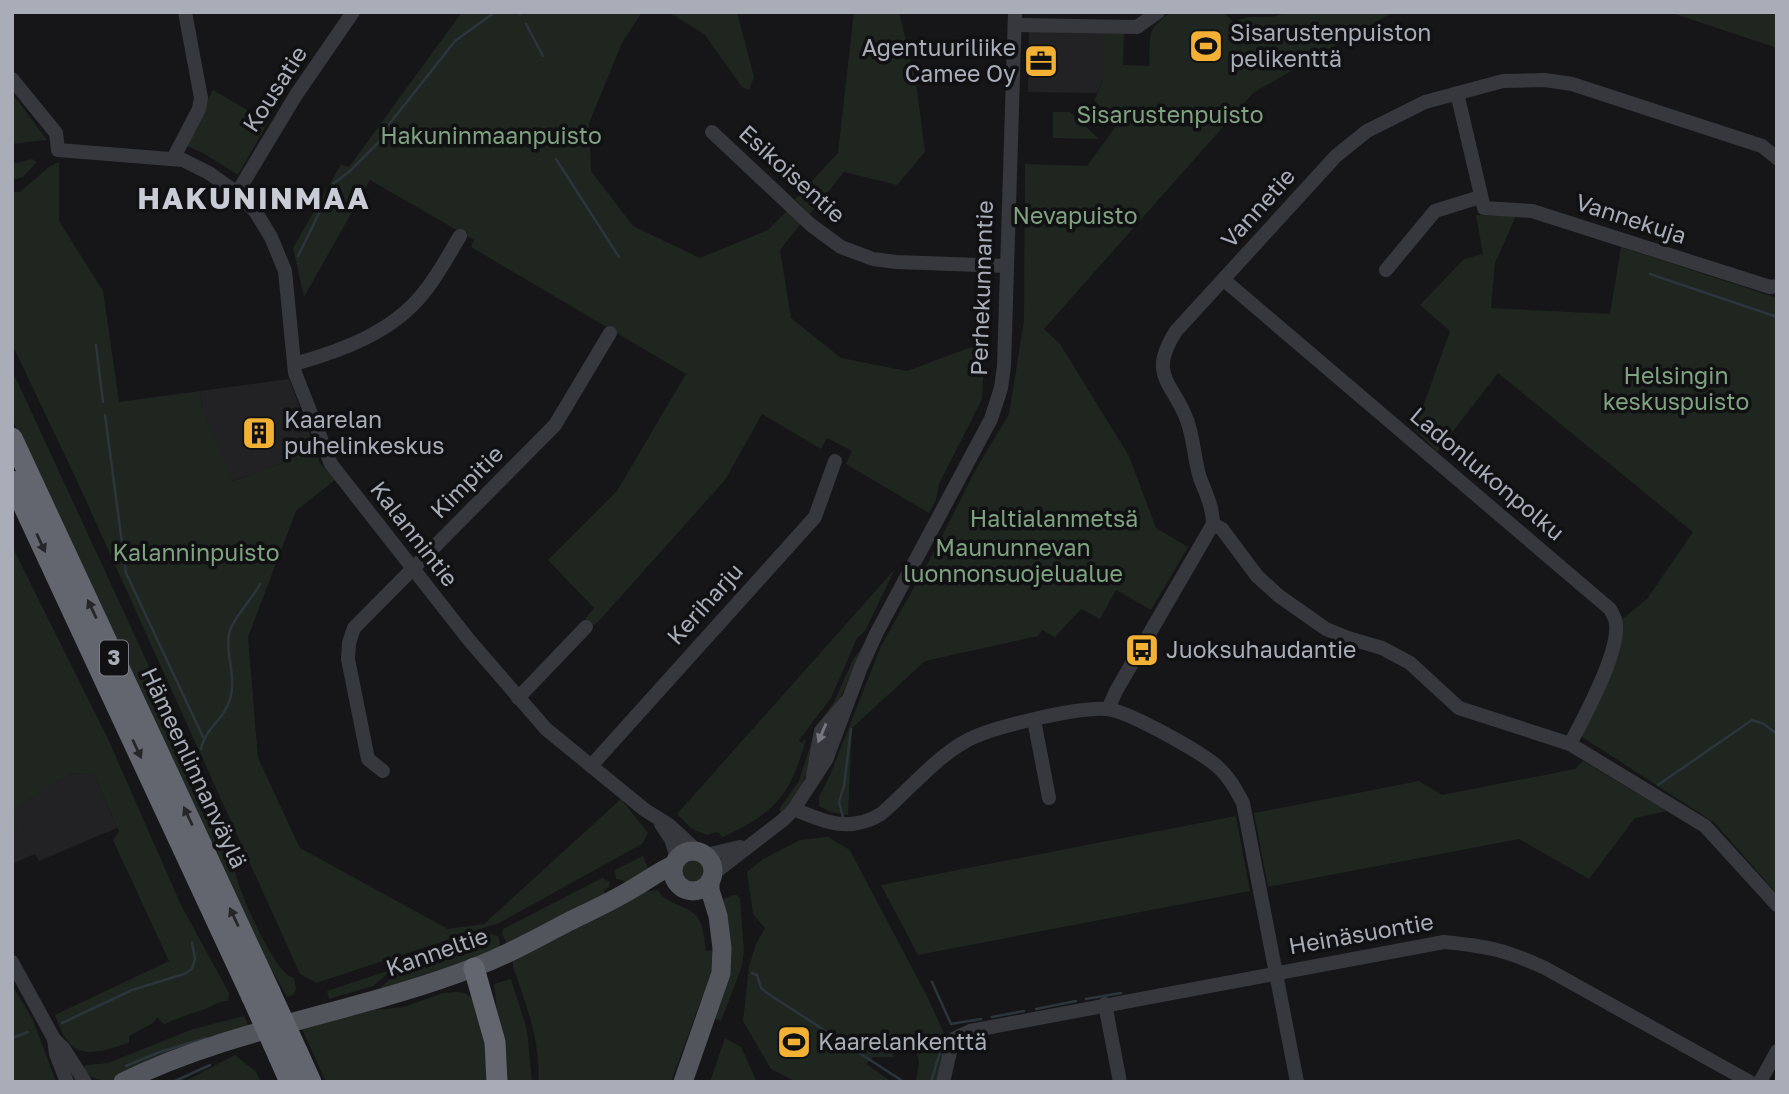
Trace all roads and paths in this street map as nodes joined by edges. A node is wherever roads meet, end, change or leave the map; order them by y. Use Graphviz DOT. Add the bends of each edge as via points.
graph roads {
  1 [pos="186,12"];
  2 [pos="354,12"];
  3 [pos="1158,12"];
  4 [pos="1015,19"];
  5 [pos="12,79"];
  6 [pos="1457,93"];
  7 [pos="712,132"];
  8 [pos="174,157"];
  9 [pos="1777,158"];
  10 [pos="237,192"];
  11 [pos="1480,197"];
  12 [pos="460,236"];
  13 [pos="1007,266"];
  14 [pos="1386,270"];
  15 [pos="1223,280"];
  16 [pos="1776,286"];
  17 [pos="610,333"];
  18 [pos="294,364"];
  19 [pos="12,438"];
  20 [pos="835,461"];
  21 [pos="12,481"];
  22 [pos="1213,524"];
  23 [pos="413,568"];
  24 [pos="586,627"];
  25 [pos="518,698"];
  26 [pos="1108,709"];
  27 [pos="1034,720"];
  28 [pos="1570,744"];
  29 [pos="590,766"];
  30 [pos="383,771"];
  31 [pos="1049,798"];
  32 [pos="794,809"];
  33 [pos="748,845"];
  34 [pos="688,857"];
  35 [pos="711,878"];
  36 [pos="633,888"];
  37 [pos="683,888"];
  38 [pos="1777,905"];
  39 [pos="718,930"];
  40 [pos="12,962"];
  41 [pos="474,968"];
  42 [pos="1276,972"];
  43 [pos="261,995"];
  44 [pos="1105,1004"];
  45 [pos="247,1036"];
  46 [pos="54,1039"];
  47 [pos="1777,1051"];
  48 [pos="288,1054"];
  49 [pos="66,1082"];
  50 [pos="85,1082"];
  51 [pos="123,1082"];
  52 [pos="146,1082"];
  53 [pos="290,1082"];
  54 [pos="311,1082"];
  55 [pos="497,1082"];
  56 [pos="683,1082"];
  57 [pos="943,1082"];
  58 [pos="1120,1082"];
  59 [pos="1297,1082"];
  60 [pos="1749,1082"];
  61 [pos="1760,1082"];
  1 -- 8 [label="street" via="201,98"];
  2 -- 10 [label="street, Kousatie" via="296,94"];
  3 -- 4 [label="street" via="1137,27"];
  4 -- 13 [label="street, Perhekunnantie"];
  5 -- 8 [label="street, Kalannintie" via="56,133 58,150"];
  6 -- 9 [label="street, Vannetie" via="1516,79 1572,84 1762,146"];
  6 -- 11 [label="street"];
  6 -- 15 [label="street, Vannetie" via="1411,107 1350,144"];
  7 -- 13 [label="street, Esikoisentie" via="811,225 841,247 887,261"];
  8 -- 10 [label="street, Kalannintie"];
  10 -- 18 [label="street, Kalannintie" via="271,237 285,271"];
  11 -- 14 [label="street" via="1435,211"];
  11 -- 16 [label="street, Vannekuja" via="1484,208 1532,211"];
  12 -- 18 [label="street" via="426,290 392,323 370,336"];
  13 -- 32 [label="street, Perhekunnantie" via="1004,366 995,409 876,634 825,760"];
  15 -- 22 [label="street, Vannetie" via="1176,331 1165,350 1163,368 1168,388 1186,418"];
  15 -- 28 [label="street, Ladonlukonpolku" via="1610,609 1616,624 1611,655"];
  17 -- 23 [label="street, Kimpitie" via="555,425"];
  18 -- 23 [label="street, Kalannintie" via="331,464"];
  43 -- 19 [label="highway, Hämeenlinnanväylä / 3, one-way"];
  20 -- 29 [label="street, Keriharju" via="815,517"];
  21 -- 43 [label="highway, Hämeenlinnanväylä / 3, one-way"];
  22 -- 26 [label="street"];
  22 -- 28 [label="street" via="1257,576 1326,629 1410,663 1459,708"];
  23 -- 25 [label="street, Kalannintie"];
  23 -- 30 [label="street, Kimpitie" via="358,623 349,643 348,659 368,759"];
  24 -- 25 [label="street"];
  25 -- 29 [label="street, Kalannintie"];
  26 -- 27 [label="street"];
  26 -- 42 [label="street" via="1131,716 1201,755 1234,784 1245,810"];
  27 -- 31 [label="street"];
  27 -- 32 [label="street" via="968,739 868,821 838,825"];
  28 -- 38 [label="street" via="1705,827"];
  29 -- 34 [label="street, Kalannintie" via="670,825"];
  32 -- 33 [label="street, Perhekunnantie"];
  33 -- 34 [label="street, Perhekunnantie"];
  33 -- 35 [label="street, Perhekunnantie"];
  34 -- 35 [label="main road" via="712,864"];
  34 -- 36 [label="main road, Kanneltie"];
  34 -- 37 [label="main road" via="674,879"];
  35 -- 37 [label="main road" via="700,890"];
  35 -- 39 [label="main road" via="709,890"];
  36 -- 37 [label="main road, Kanneltie"];
  36 -- 41 [label="main road, Kanneltie"];
  37 -- 39 [label="main road"];
  39 -- 56 [label="main road" via="721,973"];
  40 -- 46 [label="street"];
  41 -- 45 [label="main road, Kanneltie"];
  41 -- 55 [label="highway" via="495,1042"];
  42 -- 44 [label="street, Heinäsuontie"];
  42 -- 59 [label="street"];
  42 -- 60 [label="street, Heinäsuontie" via="1444,942 1493,947 1545,968"];
  43 -- 48 [label="highway, Hämeenlinnanväylä / 3, bridge"];
  44 -- 57 [label="street, Heinäsuontie" via="970,1031 953,1039"];
  44 -- 58 [label="street"];
  45 -- 51 [label="main road, Kanneltie" via="192,1052"];
  45 -- 52 [label="main road, Kanneltie"];
  46 -- 49 [label="street"];
  46 -- 50 [label="street"];
  47 -- 61 [label="street"];
  48 -- 53 [label="highway, Hämeenlinnanväylä / 3"];
  48 -- 54 [label="highway, Hämeenlinnanväylä / 3"];
}
